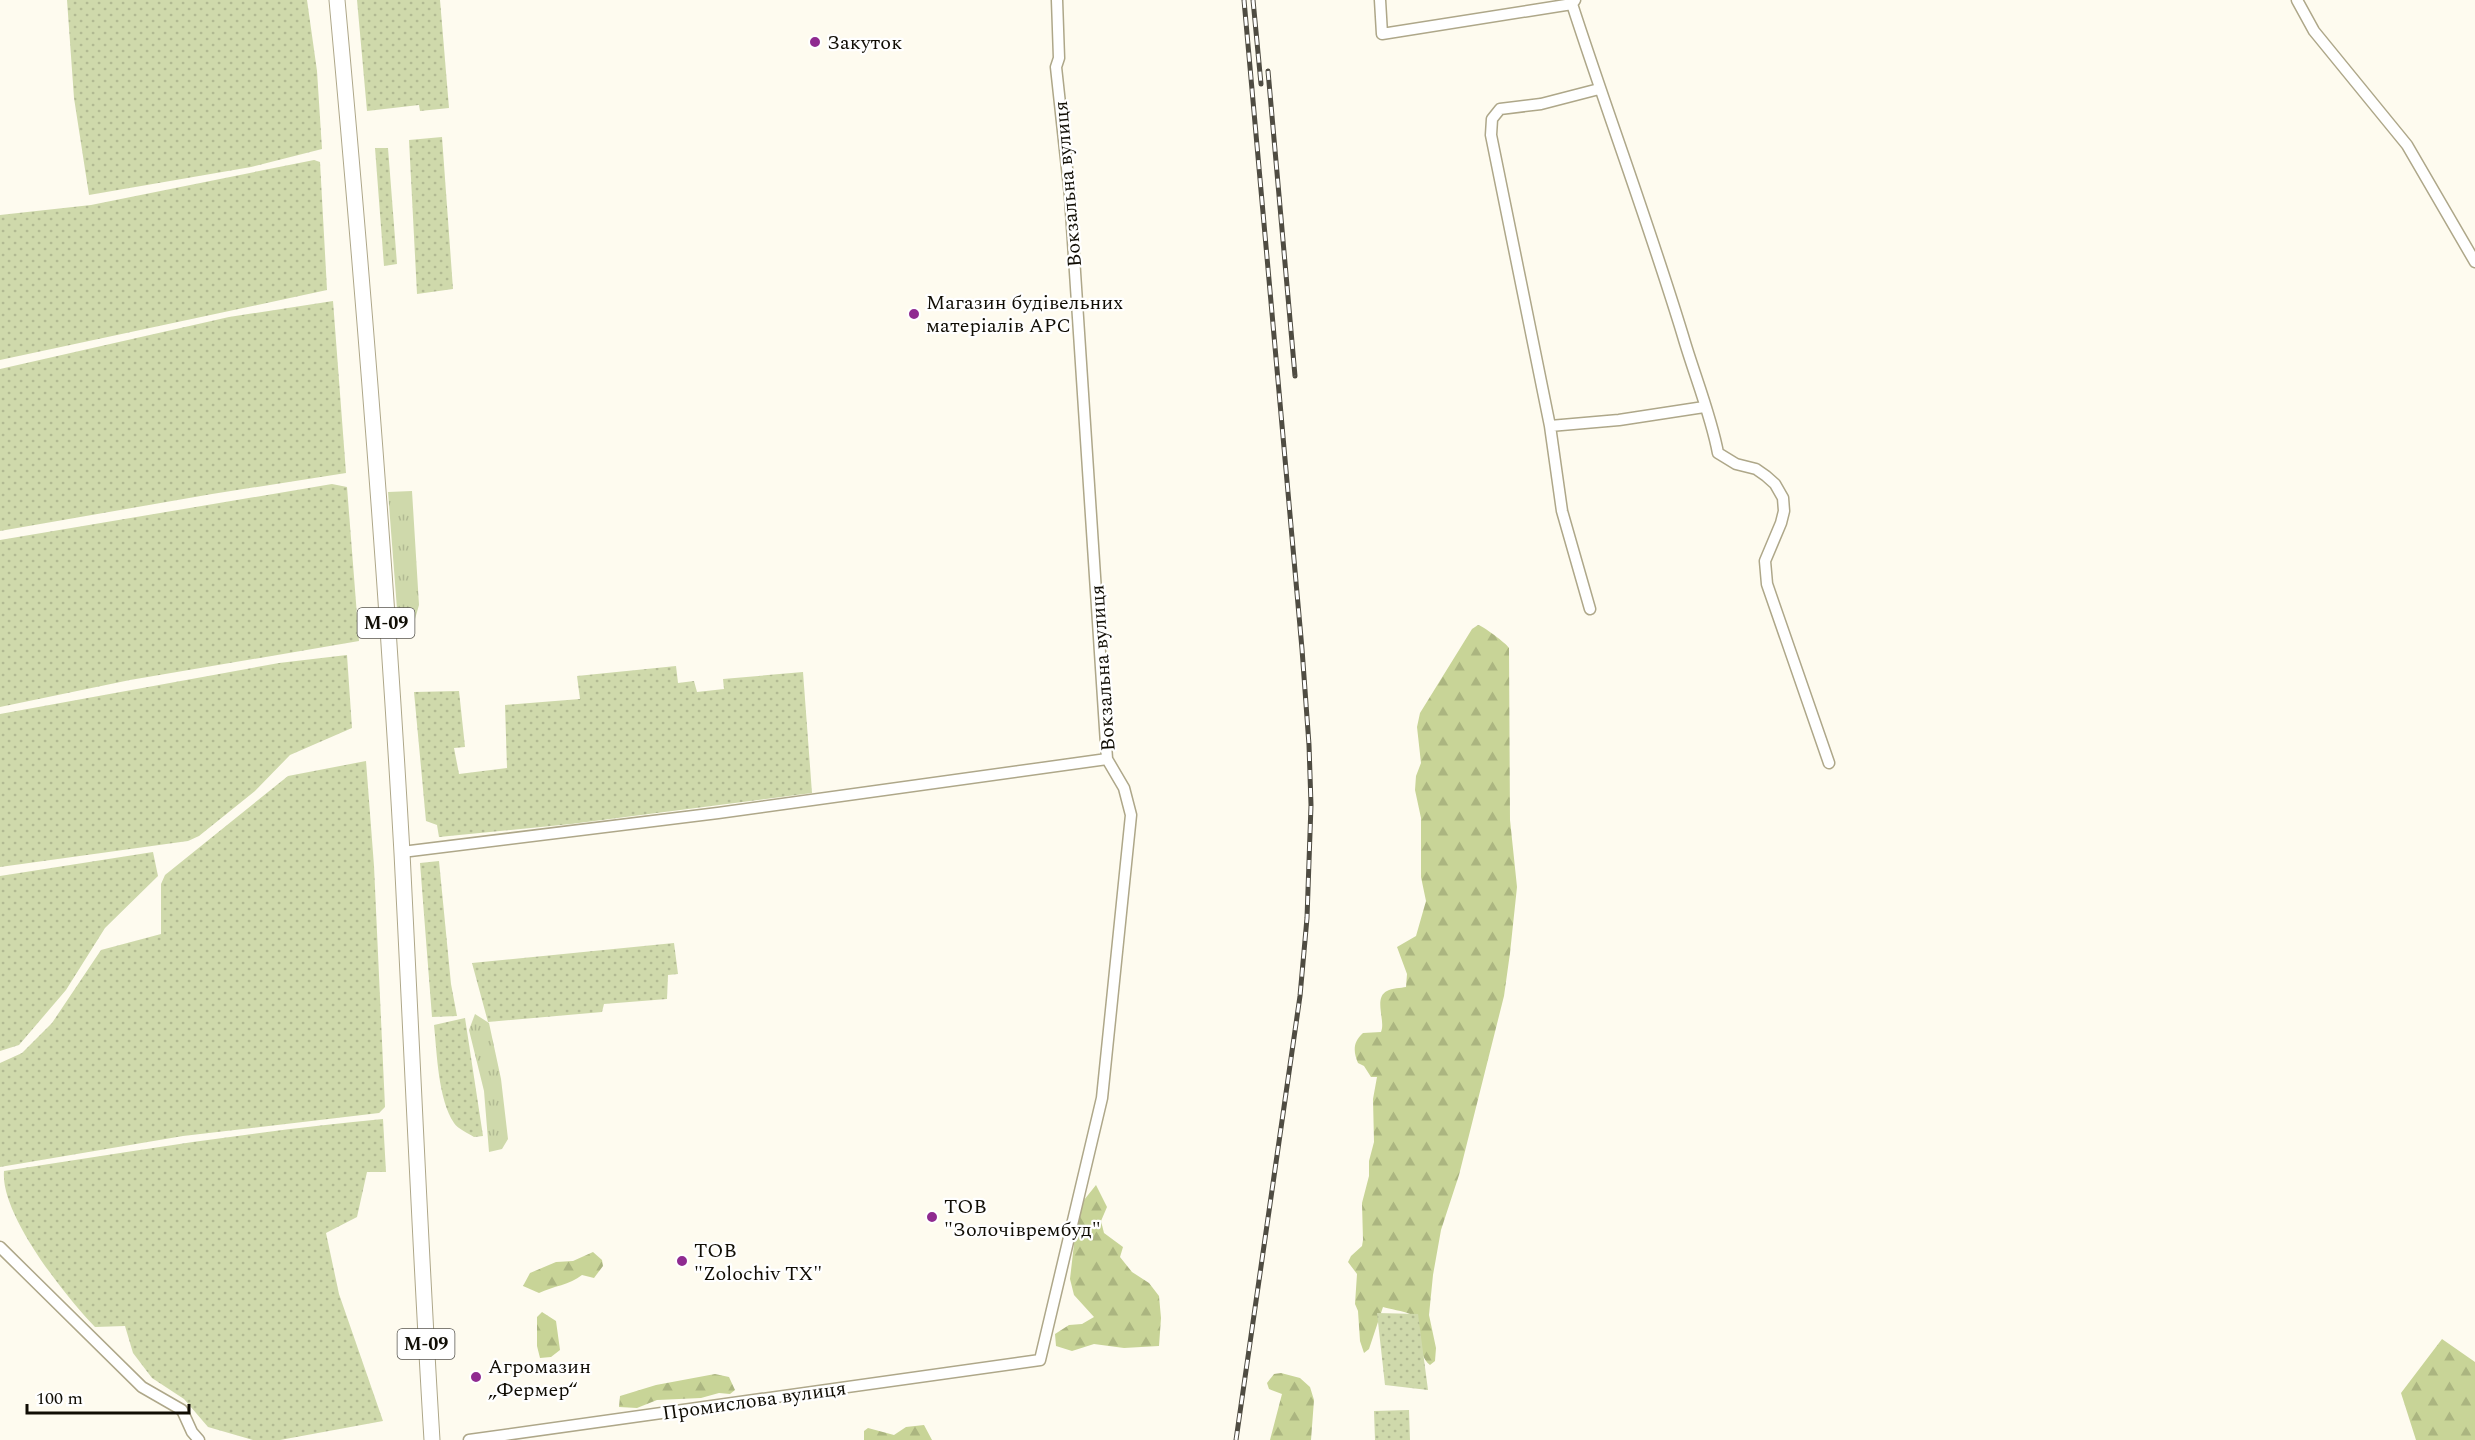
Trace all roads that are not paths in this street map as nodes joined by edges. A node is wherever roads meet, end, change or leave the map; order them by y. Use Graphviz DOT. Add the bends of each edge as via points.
graph roads {
  1 [pos="337,0"];
  2 [pos="1057,0"];
  3 [pos="1380,0"];
  4 [pos="2297,0"];
  5 [pos="1573,2"];
  6 [pos="1599,89"];
  7 [pos="2475,262"];
  8 [pos="1704,407"];
  9 [pos="1550,426"];
  10 [pos="1590,609"];
  11 [pos="1107,759"];
  12 [pos="1828,763"];
  13 [pos="402,852"];
  14 [pos="0,1247"];
  15 [pos="1040,1360"];
  16 [pos="199,1440"];
  17 [pos="432,1440"];
  18 [pos="469,1440"];
  1 -- 13 [label="highway, М-09"];
  2 -- 11 [label="street, Вокзальна вулиця" via="1056,67 1070,196"];
  3 -- 5 [label="street" via="1382,33"];
  4 -- 7 [label="street" via="2314,31 2407,146"];
  5 -- 6 [label="street"];
  6 -- 8 [label="street" via="1664,275"];
  6 -- 9 [label="street" via="1500,110 1492,119 1491,135"];
  8 -- 9 [label="street"];
  8 -- 12 [label="street" via="1718,453 1761,472 1783,498 1781,523 1765,561 1767,584"];
  9 -- 10 [label="street" via="1563,511"];
  11 -- 13 [label="street"];
  11 -- 15 [label="street, Вокзальна вулиця" via="1124,788 1131,815 1103,1087"];
  13 -- 17 [label="highway, М-09"];
  14 -- 16 [label="street" via="142,1387 182,1410"];
  15 -- 18 [label="street, Промислова вулиця"];
}
